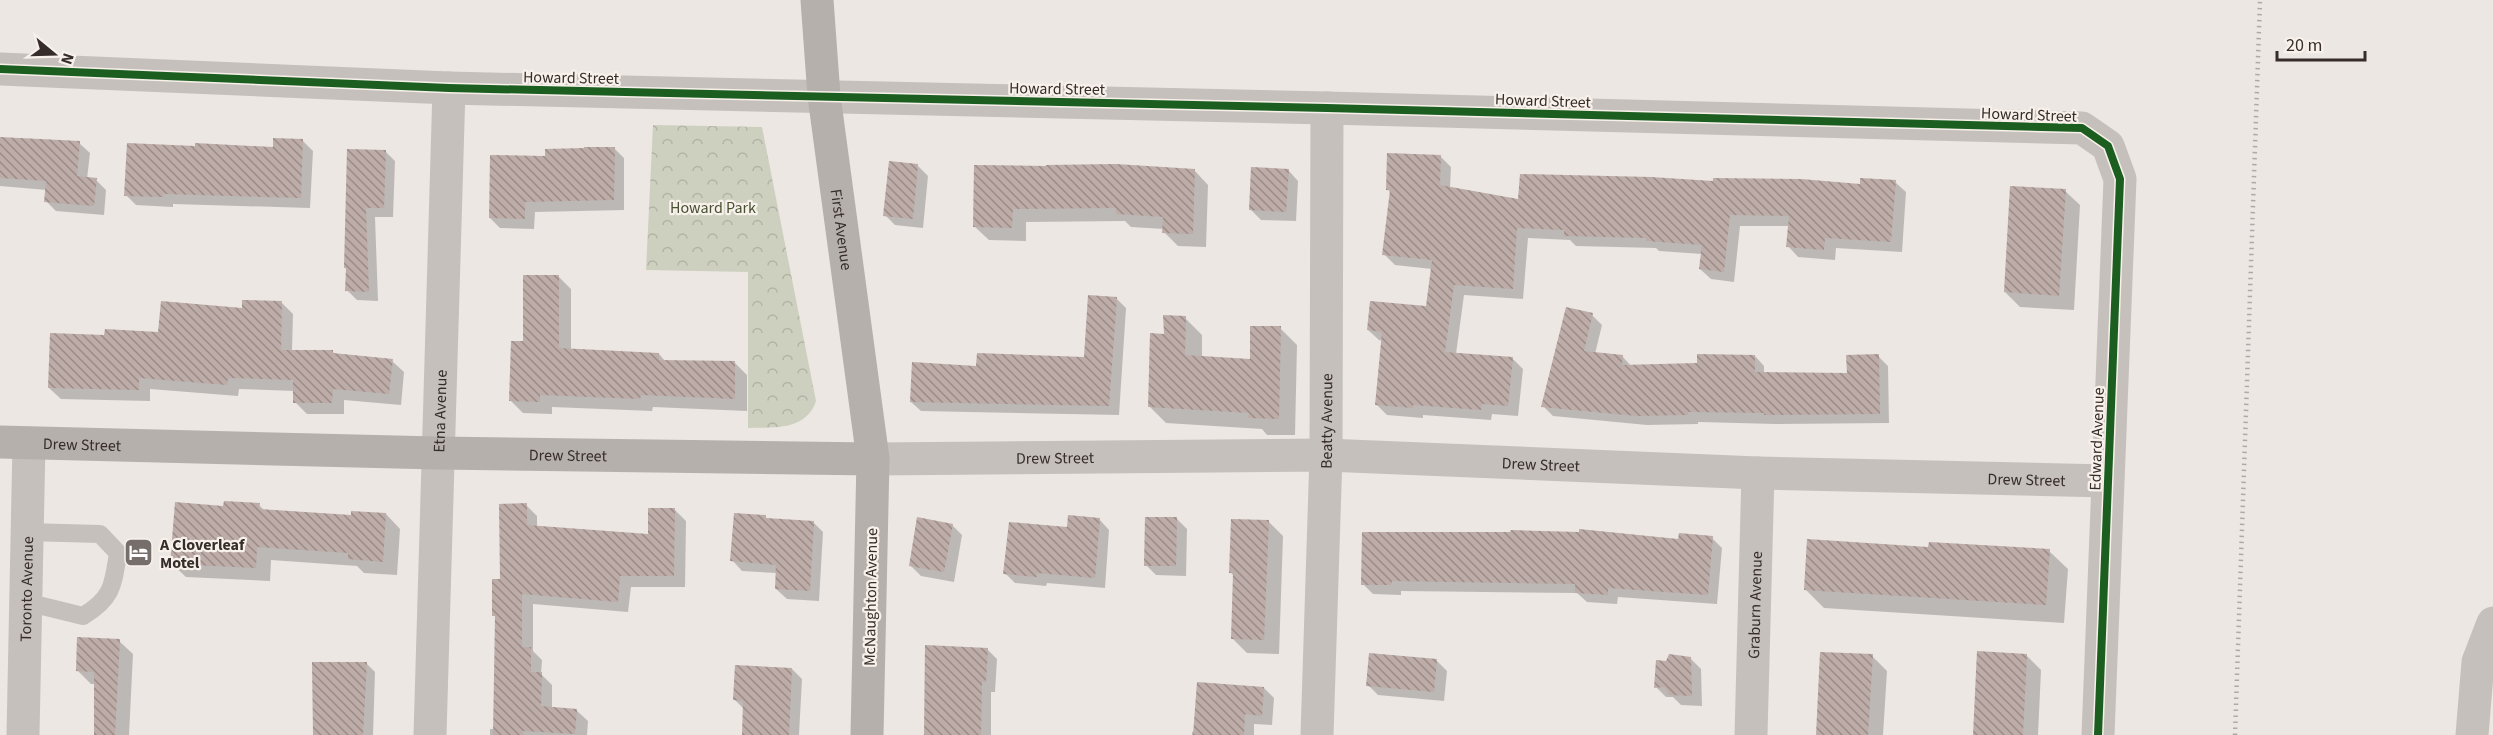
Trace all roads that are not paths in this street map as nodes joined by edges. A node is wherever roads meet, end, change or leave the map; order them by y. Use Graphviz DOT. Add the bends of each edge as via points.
graph roads {
  1 [pos="817,0"];
  2 [pos="0,69"];
  3 [pos="449,88"];
  4 [pos="824,96"];
  5 [pos="1327,108"];
  6 [pos="2108,146"];
  7 [pos="14,442"];
  8 [pos="437,453"];
  9 [pos="1326,455"];
  10 [pos="873,459"];
  11 [pos="1758,473"];
  12 [pos="2107,481"];
  13 [pos="27,532"];
  14 [pos="13,599"];
  15 [pos="2493,623"];
  16 [pos="23,735"];
  17 [pos="430,735"];
  18 [pos="867,735"];
  19 [pos="1317,735"];
  20 [pos="1751,735"];
  21 [pos="2098,735"];
  22 [pos="2472,735"];
  1 -- 4 [label="main road, First Avenue"];
  2 -- 3 [label="street, Howard Street"];
  3 -- 4 [label="street, Howard Street"];
  3 -- 8 [label="street, Etna Avenue"];
  4 -- 5 [label="street, Howard Street"];
  4 -- 10 [label="main road, First Avenue"];
  5 -- 6 [label="street, Howard Street" via="2082,128"];
  5 -- 9 [label="street, Beatty Avenue"];
  6 -- 12 [label="street, Edward Avenue" via="2120,179"];
  7 -- 8 [label="main road, Drew Street"];
  7 -- 13 [label="street, Toronto Avenue"];
  8 -- 10 [label="main road, Drew Street"];
  8 -- 17 [label="street, Etna Avenue"];
  9 -- 10 [label="street, Drew Street"];
  9 -- 11 [label="street, Drew Street"];
  9 -- 19 [label="street, Beatty Avenue"];
  10 -- 18 [label="main road, McNaughton Avenue"];
  11 -- 12 [label="street, Drew Street"];
  11 -- 20 [label="street, Graburn Avenue"];
  12 -- 21 [label="street, Edward Avenue"];
  13 -- 14 [label="street, Toronto Avenue"];
  13 -- 14 [label="lane" via="100,534 118,553 113,587 100,606 83,616"];
  14 -- 16 [label="street, Toronto Avenue"];
  15 -- 22 [label="street" via="2478,662"];
}
